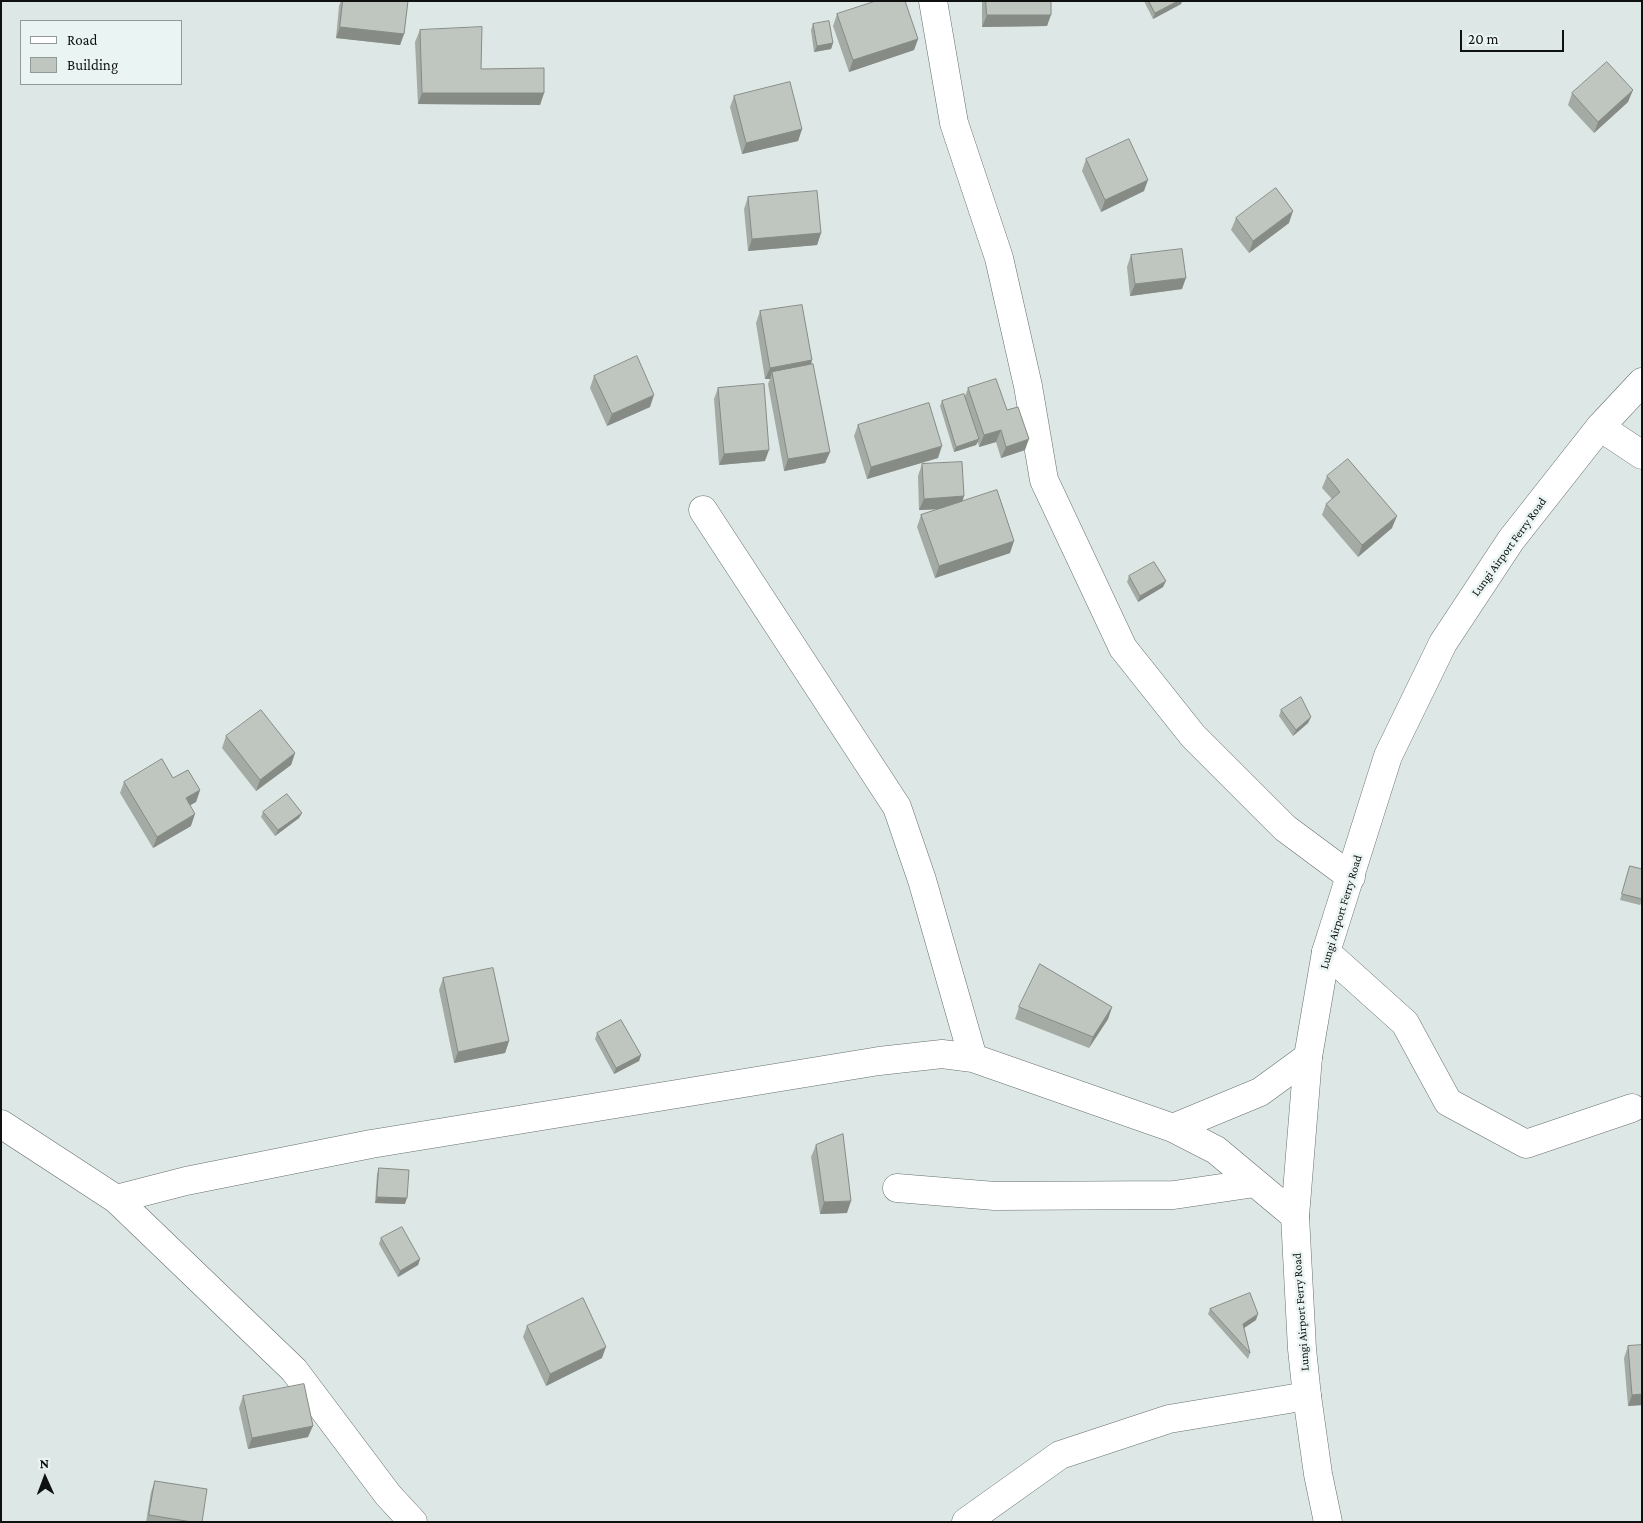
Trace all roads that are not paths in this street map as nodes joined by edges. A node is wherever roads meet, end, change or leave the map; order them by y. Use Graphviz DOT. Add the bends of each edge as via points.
graph roads {
  1 [pos="933,1"];
  2 [pos="1642,382"];
  3 [pos="1600,427"];
  4 [pos="1642,455"];
  5 [pos="703,510"];
  6 [pos="1351,877"];
  7 [pos="1326,952"];
  8 [pos="1308,1056"];
  9 [pos="973,1058"];
  10 [pos="1632,1108"];
  11 [pos="1,1124"];
  12 [pos="1173,1128"];
  13 [pos="1255,1183"];
  14 [pos="897,1188"];
  15 [pos="116,1199"];
  16 [pos="1295,1216"];
  17 [pos="1307,1396"];
  18 [pos="413,1522"];
  19 [pos="966,1522"];
  20 [pos="1328,1522"];
  1 -- 6 [label="street" via="954,123 999,258 1028,386 1044,480 1123,648 1193,736 1285,828"];
  2 -- 3 [label="street, Lungi Airport Ferry Road"];
  3 -- 4 [label="street"];
  3 -- 6 [label="street, Lungi Airport Ferry Road" via="1511,540 1443,643 1388,756"];
  5 -- 9 [label="street" via="897,807 922,880"];
  6 -- 7 [label="street, Lungi Airport Ferry Road"];
  7 -- 8 [label="street, Lungi Airport Ferry Road"];
  7 -- 10 [label="street" via="1405,1023 1448,1102 1526,1144"];
  8 -- 12 [label="street" via="1260,1092"];
  8 -- 16 [label="street, Lungi Airport Ferry Road"];
  9 -- 12 [label="street"];
  9 -- 15 [label="street" via="942,1054 879,1061 391,1141 186,1181"];
  11 -- 15 [label="street"];
  12 -- 13 [label="street" via="1216,1150"];
  13 -- 14 [label="street" via="1174,1195 995,1196"];
  13 -- 16 [label="street"];
  15 -- 18 [label="street" via="294,1370 388,1495"];
  16 -- 17 [label="street, Lungi Airport Ferry Road"];
  17 -- 19 [label="street" via="1169,1420 1060,1455"];
  17 -- 20 [label="street, Lungi Airport Ferry Road"];
}
